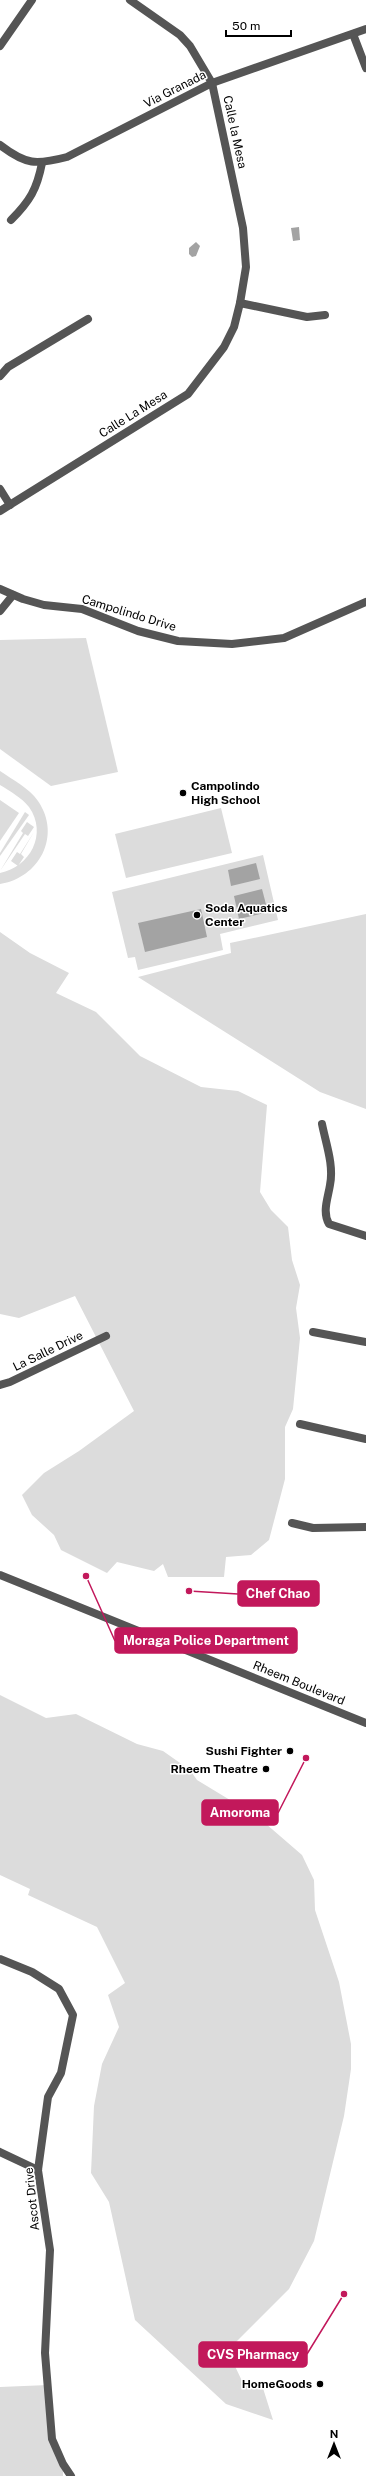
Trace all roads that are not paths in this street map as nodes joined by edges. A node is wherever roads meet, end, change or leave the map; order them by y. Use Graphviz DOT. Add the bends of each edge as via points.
graph roads {
  1 [pos="32,0"];
  2 [pos="130,0"];
  3 [pos="366,29"];
  4 [pos="353,34"];
  5 [pos="0,46"];
  6 [pos="366,68"];
  7 [pos="212,83"];
  8 [pos="0,145"];
  9 [pos="42,163"];
  10 [pos="12,220"];
  11 [pos="240,303"];
  12 [pos="325,315"];
  13 [pos="88,319"];
  14 [pos="0,376"];
  15 [pos="0,489"];
  16 [pos="10,505"];
  17 [pos="0,511"];
  18 [pos="0,588"];
  19 [pos="13,595"];
  20 [pos="366,602"];
  21 [pos="0,611"];
  22 [pos="322,1124"];
  23 [pos="366,1236"];
  24 [pos="313,1332"];
  25 [pos="106,1336"];
  26 [pos="366,1342"];
  27 [pos="0,1385"];
  28 [pos="300,1424"];
  29 [pos="366,1439"];
  30 [pos="292,1523"];
  31 [pos="366,1527"];
  32 [pos="0,1575"];
  33 [pos="366,1724"];
  34 [pos="0,1959"];
  35 [pos="0,2152"];
  36 [pos="38,2170"];
  37 [pos="71,2476"];
  1 -- 5 [label="street"];
  2 -- 7 [label="street, Calle la Mesa" via="180,35 194,52"];
  3 -- 4 [label="street, Via Granada"];
  4 -- 6 [label="street"];
  4 -- 7 [label="street, Via Granada"];
  7 -- 9 [label="street, Via Granada" via="67,157"];
  7 -- 11 [label="street, Calle la Mesa" via="242,228 246,267"];
  8 -- 9 [label="street, Via Granada" via="17,158"];
  9 -- 10 [label="street" via="38,184"];
  11 -- 12 [label="street" via="307,317"];
  11 -- 16 [label="street, Calle La Mesa" via="234,327 224,347 188,394"];
  13 -- 14 [label="street" via="8,367"];
  15 -- 16 [label="street"];
  16 -- 17 [label="street, Calle La Mesa"];
  18 -- 19 [label="street, Campolindo Drive"];
  19 -- 20 [label="street, Campolindo Drive" via="44,605 82,609 138,631 178,641 232,644 284,638"];
  19 -- 21 [label="street"];
  22 -- 23 [label="street" via="331,1169 326,1220 329,1224"];
  24 -- 26 [label="street"];
  25 -- 27 [label="street, La Salle Drive"];
  28 -- 29 [label="street"];
  30 -- 31 [label="street" via="313,1528"];
  32 -- 33 [label="street, Rheem Boulevard"];
  34 -- 36 [label="street, Ascot Drive" via="32,1972 60,1989 73,2015 61,2073 48,2097"];
  35 -- 36 [label="street"];
  36 -- 37 [label="street, Ascot Drive" via="50,2250 45,2353 52,2439"];
}
